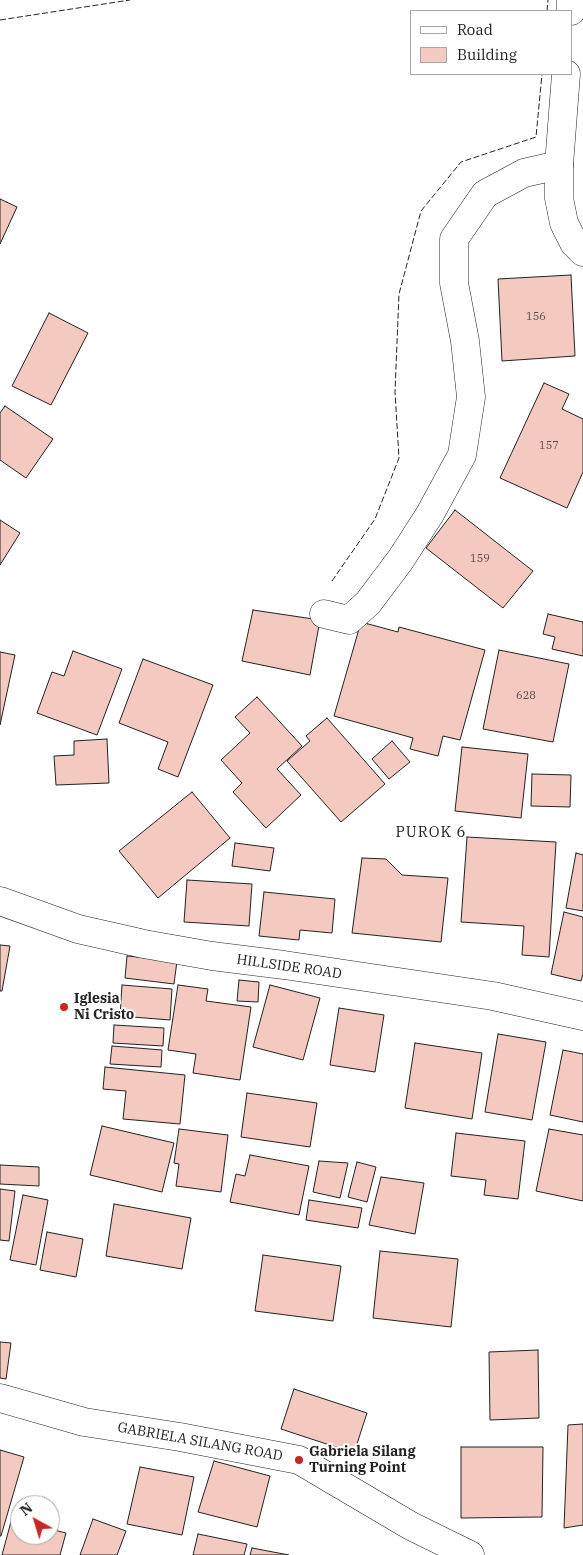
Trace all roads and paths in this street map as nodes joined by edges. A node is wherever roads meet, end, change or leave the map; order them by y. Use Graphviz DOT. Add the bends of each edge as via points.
graph roads {
  1 [pos="566,75"];
  2 [pos="559,165"];
  3 [pos="583,252"];
  4 [pos="324,614"];
  5 [pos="0,901"];
  6 [pos="583,1016"];
  7 [pos="0,1398"];
  8 [pos="470,1555"];
  1 -- 2 [label="street"];
  2 -- 3 [label="street" via="559,198 564,223 574,243"];
  2 -- 4 [label="street" via="524,173 485,194 454,239 454,284 471,397 462,455 402,559 368,602 349,620"];
  5 -- 6 [label="street, HILLSIDE ROAD" via="78,929 144,944 493,996"];
  7 -- 8 [label="street, GABRIELA SILANG ROAD" via="84,1422 299,1460 411,1526"];
}
